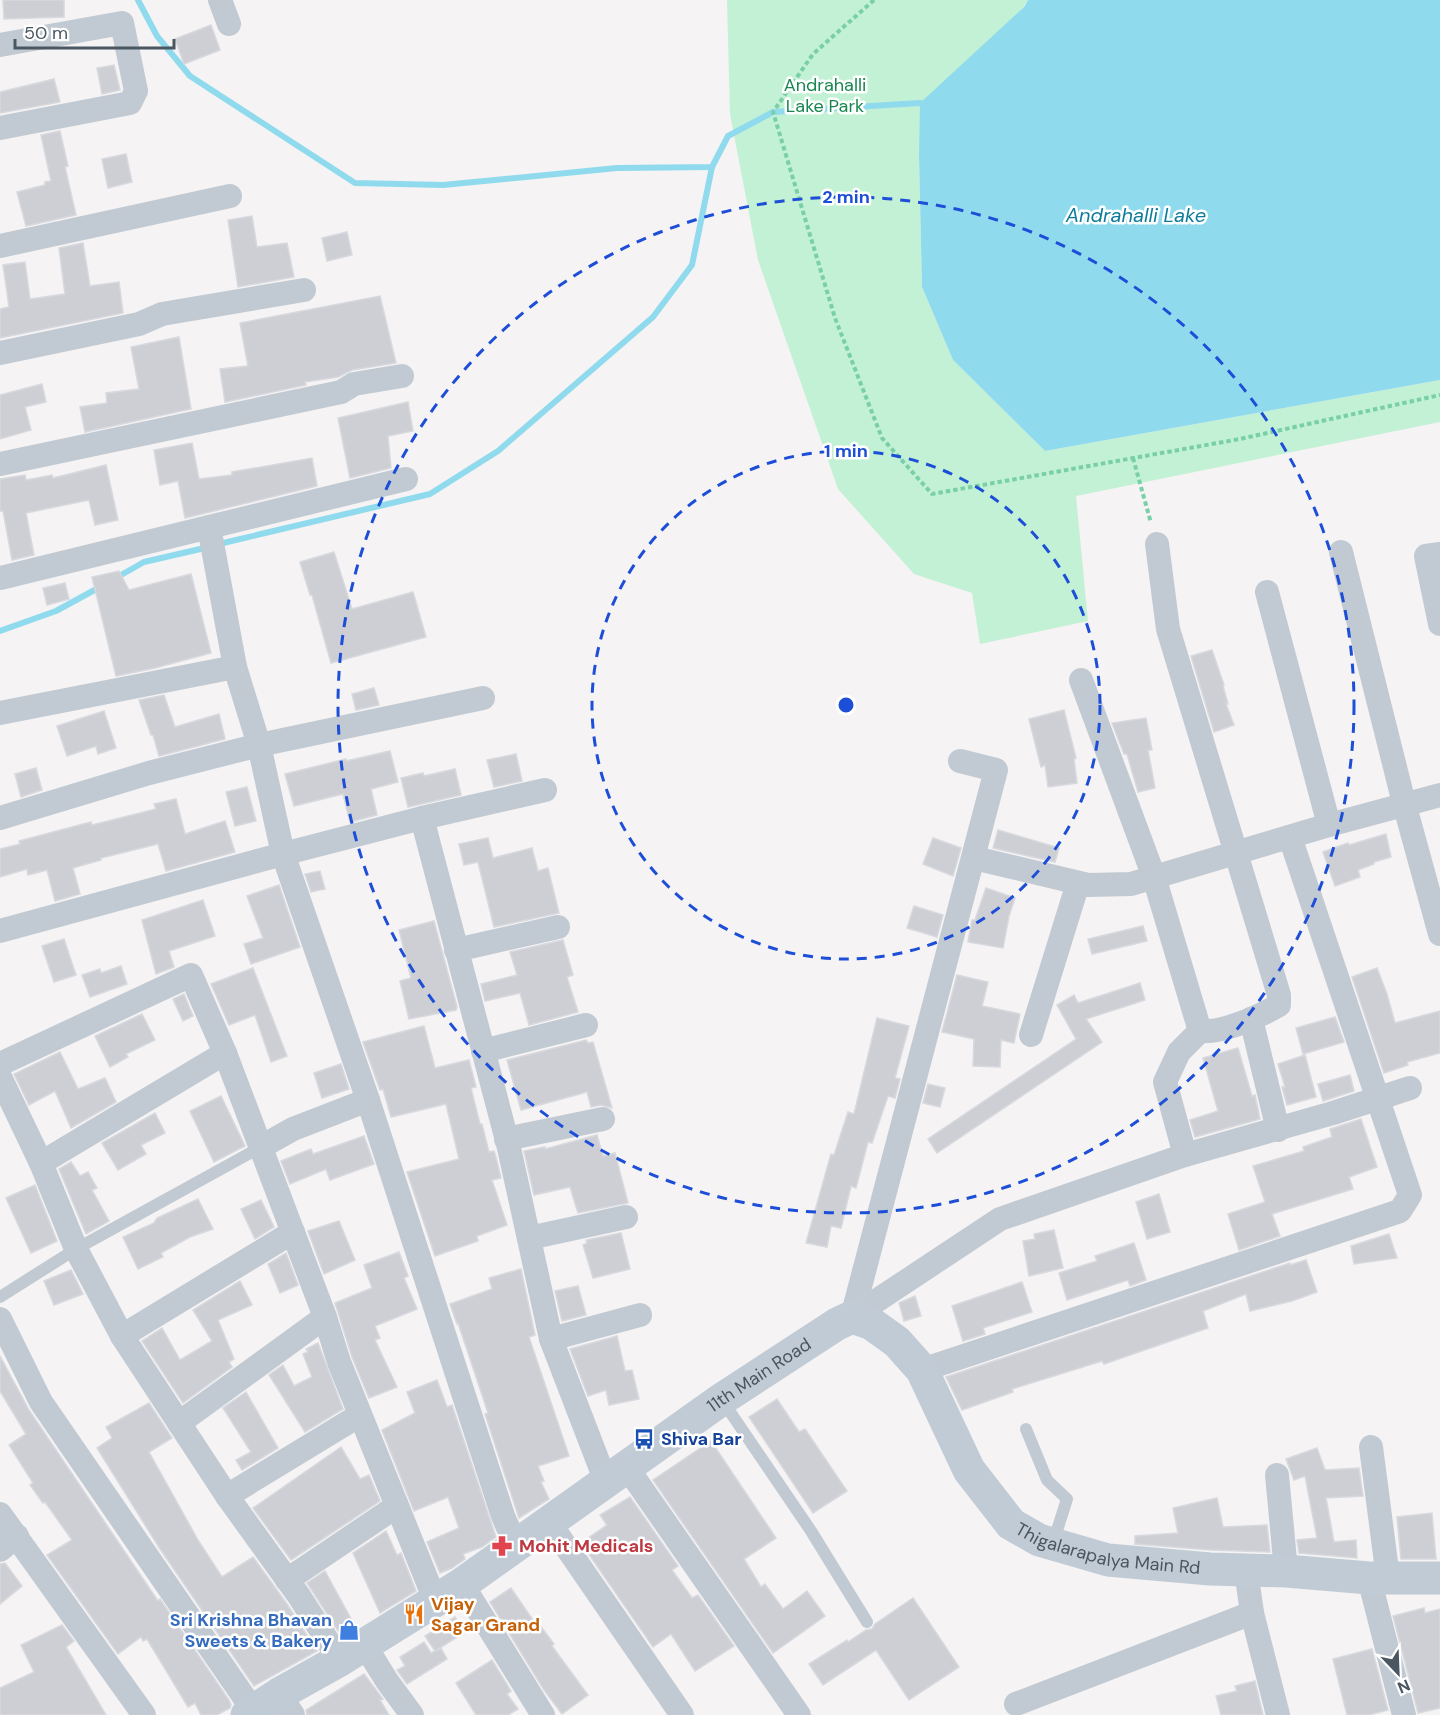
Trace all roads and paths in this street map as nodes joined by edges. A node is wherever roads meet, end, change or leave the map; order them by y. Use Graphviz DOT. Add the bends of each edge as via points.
graph roads {
  1 [pos="220,0"];
  2 [pos="874,0"];
  3 [pos="229,24"];
  4 [pos="0,45"];
  5 [pos="0,128"];
  6 [pos="230,196"];
  7 [pos="0,246"];
  8 [pos="304,290"];
  9 [pos="0,353"];
  10 [pos="402,376"];
  11 [pos="1440,395"];
  12 [pos="1133,458"];
  13 [pos="0,464"];
  14 [pos="406,479"];
  15 [pos="211,540"];
  16 [pos="1157,544"];
  17 [pos="1341,552"];
  18 [pos="1440,554"];
  19 [pos="0,578"];
  20 [pos="1266,592"];
  21 [pos="1440,624"];
  22 [pos="235,667"];
  23 [pos="1081,680"];
  24 [pos="483,698"];
  25 [pos="0,713"];
  26 [pos="259,745"];
  27 [pos="960,761"];
  28 [pos="545,790"];
  29 [pos="1440,795"];
  30 [pos="1404,803"];
  31 [pos="0,818"];
  32 [pos="422,818"];
  33 [pos="1329,825"];
  34 [pos="1290,837"];
  35 [pos="1236,853"];
  36 [pos="283,854"];
  37 [pos="974,858"];
  38 [pos="1154,877"];
  39 [pos="1078,883"];
  40 [pos="558,927"];
  41 [pos="0,931"];
  42 [pos="1440,934"];
  43 [pos="456,950"];
  44 [pos="1251,1019"];
  45 [pos="586,1025"];
  46 [pos="1200,1031"];
  47 [pos="1031,1035"];
  48 [pos="483,1051"];
  49 [pos="225,1053"];
  50 [pos="0,1064"];
  51 [pos="0,1077"];
  52 [pos="1410,1088"];
  53 [pos="1378,1099"];
  54 [pos="368,1100"];
  55 [pos="603,1119"];
  56 [pos="1278,1130"];
  57 [pos="506,1139"];
  58 [pos="261,1147"];
  59 [pos="1185,1155"];
  60 [pos="41,1163"];
  61 [pos="626,1218"];
  62 [pos="292,1232"];
  63 [pos="529,1238"];
  64 [pos="76,1249"];
  65 [pos="0,1297"];
  66 [pos="640,1315"];
  67 [pos="325,1317"];
  68 [pos="852,1317"];
  69 [pos="0,1319"];
  70 [pos="122,1336"];
  71 [pos="551,1339"];
  72 [pos="921,1370"];
  73 [pos="722,1399"];
  74 [pos="360,1415"];
  75 [pos="178,1423"];
  76 [pos="1026,1429"];
  77 [pos="1371,1447"];
  78 [pos="616,1474"];
  79 [pos="1277,1475"];
  80 [pos="227,1496"];
  81 [pos="397,1506"];
  82 [pos="0,1514"];
  83 [pos="549,1522"];
  84 [pos="9,1543"];
  85 [pos="1053,1544"];
  86 [pos="516,1546"];
  87 [pos="1246,1570"];
  88 [pos="1286,1571"];
  89 [pos="1379,1578"];
  90 [pos="1440,1578"];
  91 [pos="287,1580"];
  92 [pos="448,1592"];
  93 [pos="1252,1613"];
  94 [pos="867,1622"];
  95 [pos="352,1652"];
  96 [pos="1016,1704"];
  97 [pos="268,1708"];
  98 [pos="144,1715"];
  99 [pos="412,1715"];
  100 [pos="543,1715"];
  101 [pos="682,1715"];
  102 [pos="799,1715"];
  103 [pos="1278,1715"];
  104 [pos="1404,1715"];
  1 -- 3 [label="street"];
  2 -- 12 [label="path" via="813,54 773,112 835,318 882,438 932,494"];
  4 -- 5 [label="street" via="122,23 136,91 130,103"];
  6 -- 7 [label="street"];
  8 -- 9 [label="street" via="162,314 139,324"];
  10 -- 13 [label="street"];
  11 -- 12 [label="path"];
  12 -- 16 [label="path"];
  14 -- 15 [label="street"];
  15 -- 19 [label="street"];
  15 -- 22 [label="street"];
  16 -- 35 [label="street" via="1168,629"];
  17 -- 30 [label="street"];
  18 -- 21 [label="street" via="1426,556"];
  20 -- 33 [label="street"];
  22 -- 25 [label="street"];
  22 -- 26 [label="street"];
  23 -- 38 [label="street"];
  24 -- 26 [label="street"];
  26 -- 31 [label="street"];
  26 -- 36 [label="street"];
  27 -- 37 [label="street" via="996,770"];
  28 -- 32 [label="street"];
  29 -- 30 [label="street"];
  30 -- 33 [label="street"];
  30 -- 42 [label="street"];
  32 -- 36 [label="street"];
  32 -- 43 [label="street"];
  33 -- 34 [label="street"];
  34 -- 35 [label="street"];
  34 -- 53 [label="street"];
  35 -- 38 [label="street"];
  35 -- 44 [label="street" via="1279,995 1279,1005"];
  36 -- 41 [label="street"];
  36 -- 54 [label="street"];
  37 -- 39 [label="street"];
  37 -- 68 [label="street"];
  38 -- 39 [label="street" via="1131,884"];
  38 -- 46 [label="street"];
  39 -- 47 [label="street"];
  40 -- 43 [label="street"];
  43 -- 48 [label="street"];
  44 -- 46 [label="street" via="1214,1031"];
  44 -- 56 [label="street"];
  45 -- 48 [label="street"];
  46 -- 59 [label="street" via="1179,1053 1165,1082"];
  48 -- 57 [label="street"];
  49 -- 50 [label="street" via="191,975"];
  49 -- 58 [label="street"];
  49 -- 60 [label="street"];
  51 -- 60 [label="street"];
  52 -- 53 [label="street"];
  53 -- 56 [label="street"];
  53 -- 72 [label="street" via="1410,1196 1400,1211"];
  54 -- 58 [label="street"];
  54 -- 86 [label="street"];
  55 -- 57 [label="street"];
  56 -- 59 [label="street"];
  57 -- 63 [label="street"];
  58 -- 62 [label="street"];
  58 -- 64 [label="lane"];
  59 -- 68 [label="street" via="1000,1219"];
  60 -- 64 [label="street"];
  61 -- 63 [label="street"];
  62 -- 67 [label="street"];
  62 -- 70 [label="street"];
  63 -- 71 [label="street"];
  64 -- 65 [label="lane"];
  64 -- 70 [label="street"];
  66 -- 71 [label="street"];
  67 -- 74 [label="street"];
  67 -- 75 [label="street"];
  68 -- 72 [label="street, Thigalarapalya Main Rd" via="872,1324 897,1342"];
  68 -- 73 [label="street, 11th Main Road"];
  69 -- 97 [label="street" via="41,1402"];
  70 -- 75 [label="street"];
  71 -- 78 [label="street"];
  72 -- 85 [label="street, Thigalarapalya Main Rd" via="981,1487 1011,1524"];
  73 -- 78 [label="street, 11th Main Road"];
  73 -- 94 [label="lane"];
  74 -- 80 [label="street"];
  74 -- 81 [label="street"];
  75 -- 80 [label="street"];
  76 -- 85 [label="lane" via="1047,1480 1067,1499"];
  77 -- 89 [label="street"];
  78 -- 83 [label="street, 11th Main Road"];
  78 -- 102 [label="street"];
  79 -- 88 [label="street"];
  80 -- 91 [label="street"];
  81 -- 91 [label="street"];
  81 -- 92 [label="street"];
  82 -- 84 [label="street"];
  83 -- 86 [label="street, 11th Main Road"];
  83 -- 101 [label="street"];
  84 -- 98 [label="street"];
  85 -- 87 [label="street, Thigalarapalya Main Rd" via="1108,1560"];
  86 -- 92 [label="street, 11th Main Road"];
  87 -- 88 [label="street, Thigalarapalya Main Rd"];
  87 -- 93 [label="street"];
  88 -- 89 [label="street, Thigalarapalya Main Rd"];
  89 -- 90 [label="street, Thigalarapalya Main Rd"];
  89 -- 104 [label="street"];
  91 -- 95 [label="street"];
  92 -- 95 [label="street, 11th Main Road"];
  92 -- 100 [label="street"];
  93 -- 96 [label="street"];
  93 -- 103 [label="street"];
  95 -- 97 [label="street, 11th Main Road"];
  95 -- 99 [label="street" via="387,1681"];
}
